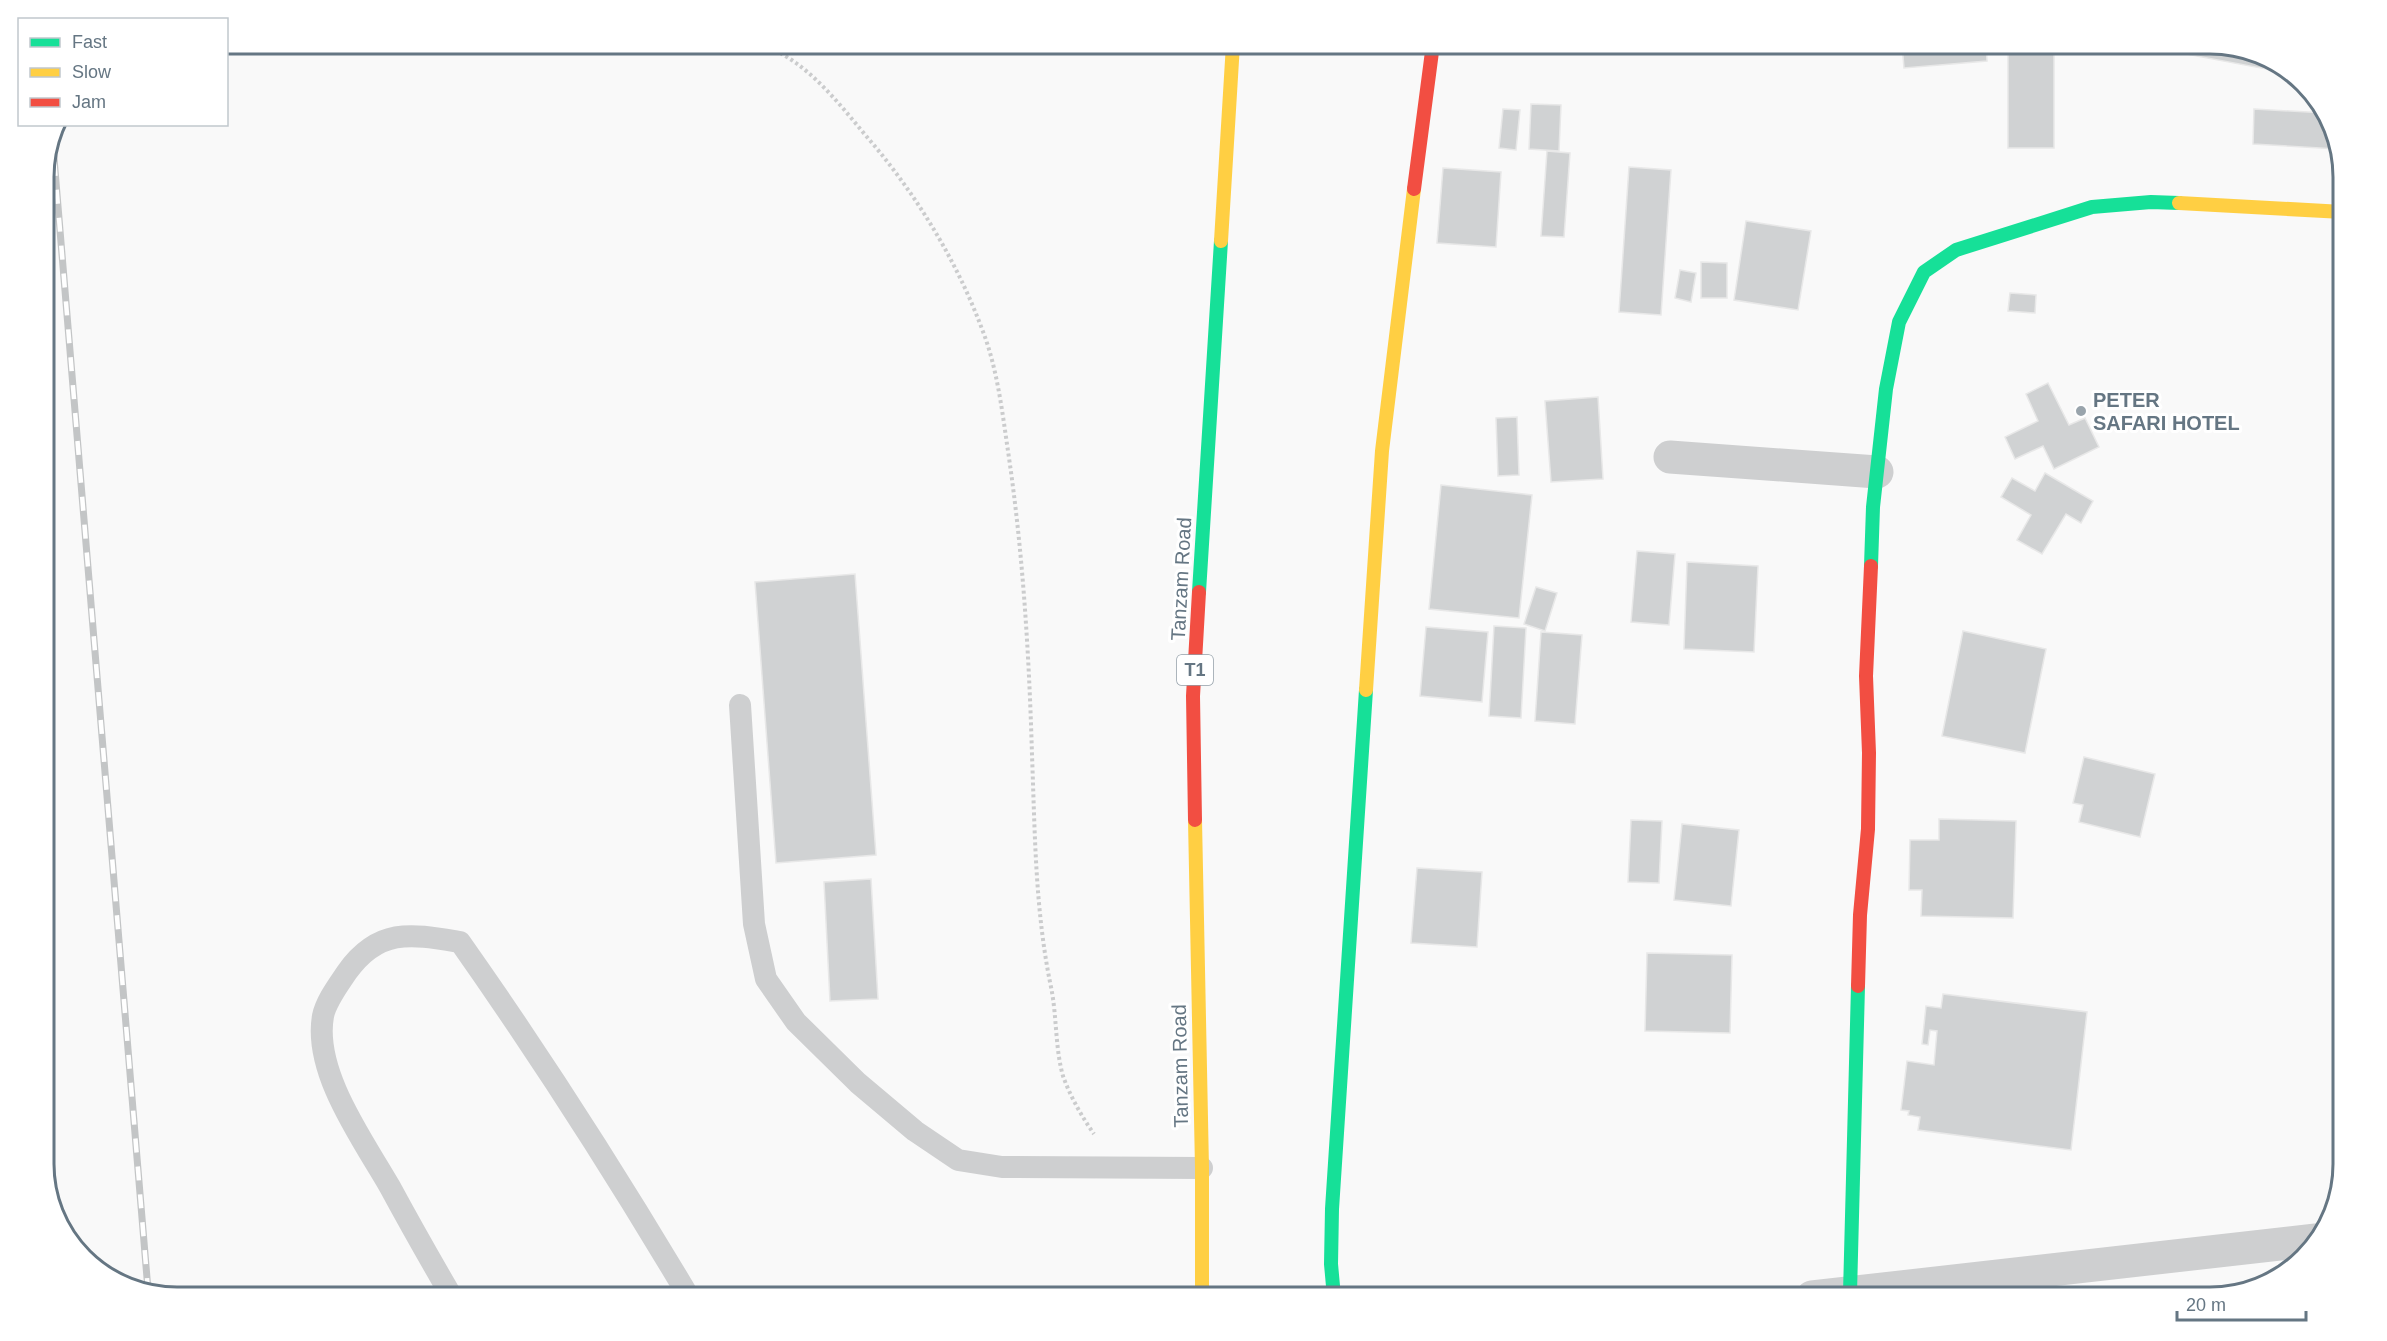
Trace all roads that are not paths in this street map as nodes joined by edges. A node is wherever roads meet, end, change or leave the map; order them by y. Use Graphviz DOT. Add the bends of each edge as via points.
graph roads {
  1 [pos="1232,54"];
  2 [pos="1432,54"];
  3 [pos="2333,211"];
  4 [pos="1670,457"];
  5 [pos="1877,472"];
  6 [pos="740,705"];
  7 [pos="1202,1168"];
  8 [pos="2306,1241"];
  9 [pos="446,1287"];
  10 [pos="683,1287"];
  11 [pos="1202,1287"];
  12 [pos="1333,1287"];
  13 [pos="1850,1287"];
  14 [pos="1903,1287"];
  1 -- 7 [label="main road, Tanzam Road / T1" via="1193,696"];
  2 -- 12 [label="main road" via="1382,451 1332,1209"];
  3 -- 5 [label="main road" via="2151,202 2092,207 1956,250 1924,272 1899,322 1886,389"];
  4 -- 5 [label="street"];
  5 -- 13 [label="main road" via="1868,605 1868,829 1860,915"];
  6 -- 7 [label="lane" via="754,924 766,979 796,1022 866,1090 958,1160 1002,1167"];
  7 -- 11 [label="main road, Tanzam Road / T1"];
  8 -- 14 [label="street"];
  9 -- 10 [label="lane" via="340,1100 323,1040 323,1015 338,986 359,955 390,937 423,935 460,942 527,1038"];
}
